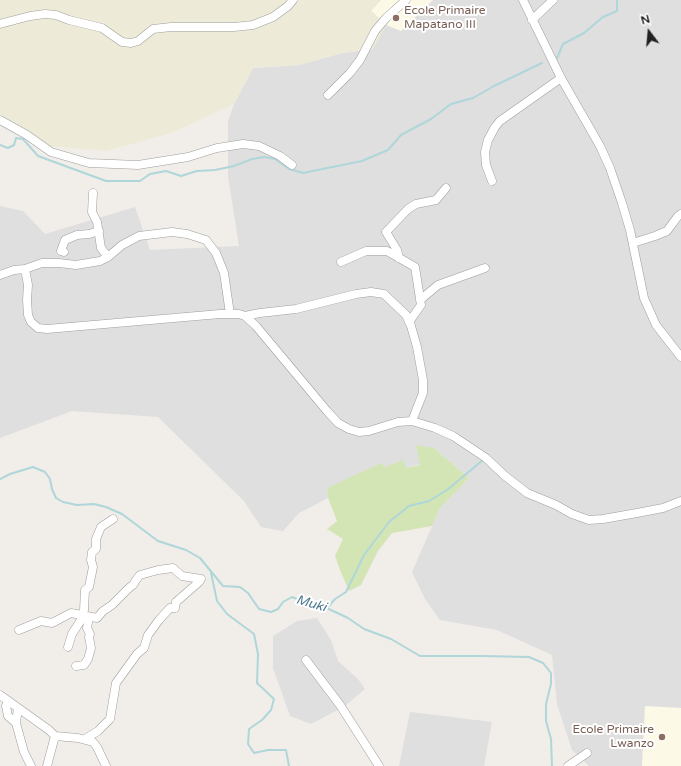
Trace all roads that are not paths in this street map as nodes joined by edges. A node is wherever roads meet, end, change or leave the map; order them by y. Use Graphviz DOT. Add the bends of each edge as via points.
graph roads {
  1 [pos="293,0"];
  2 [pos="406,0"];
  3 [pos="523,0"];
  4 [pos="553,0"];
  5 [pos="532,20"];
  6 [pos="0,24"];
  7 [pos="561,78"];
  8 [pos="328,95"];
  9 [pos="0,120"];
  10 [pos="292,165"];
  11 [pos="492,181"];
  12 [pos="446,188"];
  13 [pos="93,193"];
  14 [pos="681,214"];
  15 [pos="99,231"];
  16 [pos="633,243"];
  17 [pos="64,252"];
  18 [pos="108,257"];
  19 [pos="400,258"];
  20 [pos="341,262"];
  21 [pos="25,268"];
  22 [pos="485,268"];
  23 [pos="0,275"];
  24 [pos="420,300"];
  25 [pos="230,314"];
  26 [pos="245,316"];
  27 [pos="409,322"];
  28 [pos="681,357"];
  29 [pos="412,421"];
  30 [pos="681,501"];
  31 [pos="113,519"];
  32 [pos="86,616"];
  33 [pos="19,630"];
  34 [pos="68,647"];
  35 [pos="306,660"];
  36 [pos="76,666"];
  37 [pos="0,695"];
  38 [pos="8,701"];
  39 [pos="18,708"];
  40 [pos="16,722"];
  41 [pos="55,736"];
  42 [pos="85,740"];
  43 [pos="587,754"];
  44 [pos="30,766"];
  45 [pos="47,766"];
  46 [pos="106,766"];
  47 [pos="378,766"];
  48 [pos="568,766"];
  1 -- 6 [label="street" via="274,17 253,25 153,29 138,41 131,43 122,42 102,28 56,15 30,16"];
  2 -- 8 [label="street" via="375,31 360,60"];
  3 -- 5 [label="street"];
  4 -- 5 [label="street"];
  5 -- 7 [label="street"];
  7 -- 11 [label="street" via="495,127 485,152 486,165"];
  7 -- 16 [label="street" via="610,168"];
  9 -- 10 [label="street" via="51,152 89,163 138,166 243,144 258,146 280,156"];
  12 -- 19 [label="street" via="436,200 416,204 408,209 386,232"];
  13 -- 15 [label="street" via="92,212"];
  14 -- 16 [label="street" via="667,231"];
  15 -- 17 [label="street" via="65,240 61,251"];
  15 -- 18 [label="street" via="101,248"];
  16 -- 28 [label="street" via="647,306 656,325"];
  18 -- 21 [label="street" via="100,262 76,265 42,262"];
  18 -- 25 [label="street" via="122,245 139,236 150,234 172,232 206,240 216,253 224,273"];
  19 -- 20 [label="street" via="388,251 366,251"];
  19 -- 24 [label="street" via="415,267"];
  21 -- 23 [label="street"];
  21 -- 25 [label="street" via="28,315 38,328"];
  22 -- 24 [label="street" via="438,285"];
  24 -- 27 [label="street" via="421,306"];
  25 -- 26 [label="street"];
  26 -- 27 [label="street" via="296,309 338,297 371,292 384,294 406,315"];
  26 -- 29 [label="street" via="338,423 359,432"];
  27 -- 29 [label="street" via="423,380 423,393"];
  29 -- 30 [label="street" via="453,436 486,458 527,492 589,520 663,508"];
  31 -- 32 [label="street" via="101,527 96,538 96,550 92,552 93,567 89,587 85,590"];
  32 -- 33 [label="street" via="71,613 52,623 41,621"];
  32 -- 34 [label="street" via="72,634"];
  32 -- 36 [label="street" via="90,634 88,659 84,665"];
  32 -- 42 [label="street" via="97,618 134,585 140,575 173,568 182,576 201,579 176,602 175,608 170,608 148,635 144,648 136,654 116,683 110,719"];
  35 -- 47 [label="street" via="336,699"];
  37 -- 38 [label="street"];
  38 -- 39 [label="street"];
  38 -- 40 [label="street" via="8,716"];
  39 -- 40 [label="street"];
  39 -- 41 [label="street"];
  40 -- 44 [label="street"];
  41 -- 42 [label="street"];
  41 -- 45 [label="street"];
  42 -- 46 [label="street" via="93,742"];
  43 -- 48 [label="street"];
}
